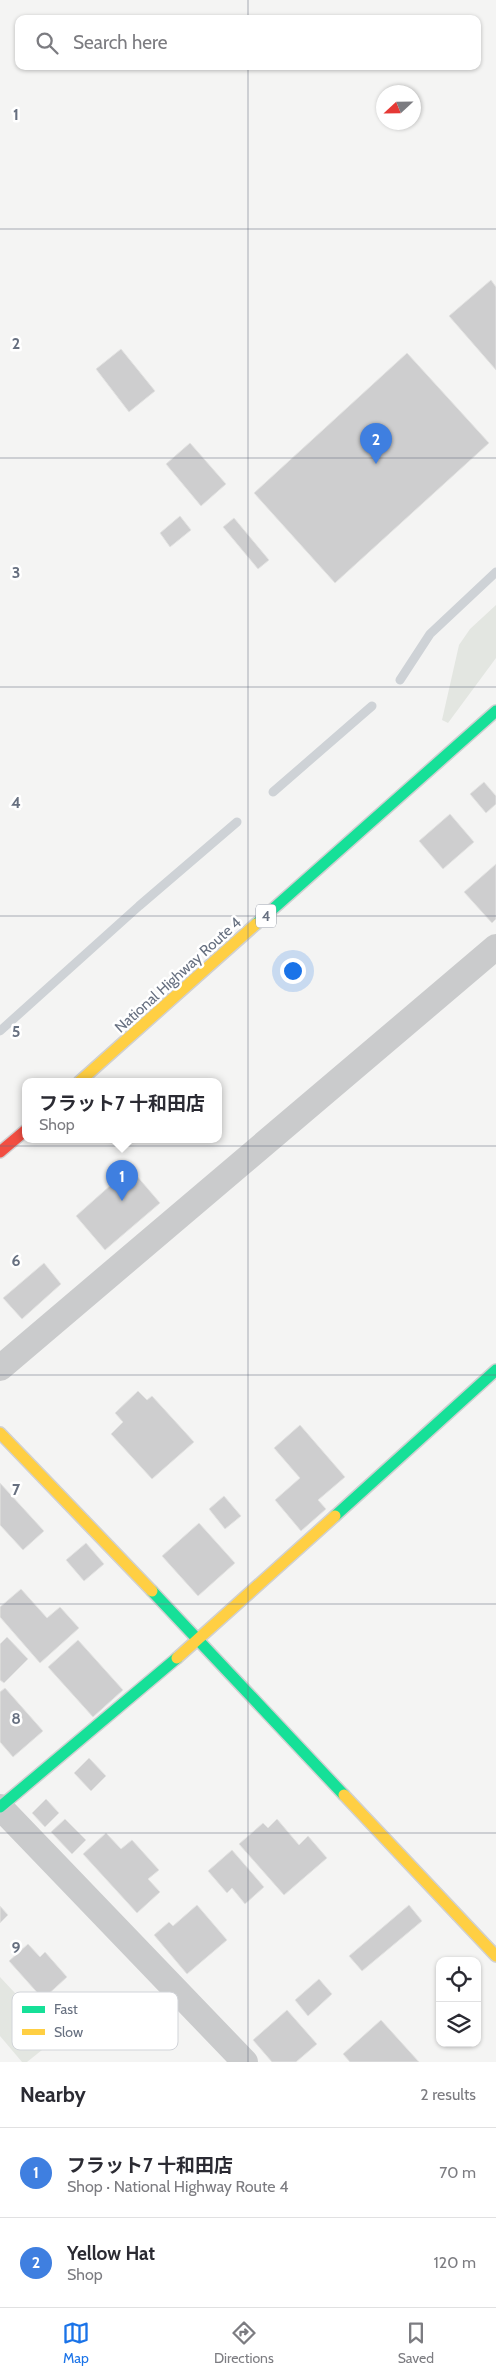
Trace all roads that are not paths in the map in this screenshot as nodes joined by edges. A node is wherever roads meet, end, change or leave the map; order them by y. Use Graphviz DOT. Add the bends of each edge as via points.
graph roads {
  1 [pos="496,697"];
  2 [pos="496,711"];
  3 [pos="453,750"];
  4 [pos="496,947"];
  5 [pos="84,1078"];
  6 [pos="22,1133"];
  7 [pos="0,1152"];
  8 [pos="0,1368"];
  9 [pos="496,1370"];
  10 [pos="0,1433"];
  11 [pos="200,1640"];
  12 [pos="0,1807"];
  13 [pos="496,1956"];
  14 [pos="178,1992"];
  15 [pos="178,1992"];
  16 [pos="245,2062"];
  1 -- 3 [label="main road, National Highway Route 4 / 4"];
  2 -- 3 [label="main road, National Highway Route 4 / 4"];
  3 -- 5 [label="main road, National Highway Route 4 / 4"];
  4 -- 8 [label="street"];
  6 -- 7 [label="main road"];
  9 -- 11 [label="main road"];
  10 -- 11 [label="main road"];
  11 -- 12 [label="main road"];
  11 -- 13 [label="main road"];
  12 -- 15 [label="street"];
  14 -- 16 [label="street"];
}
